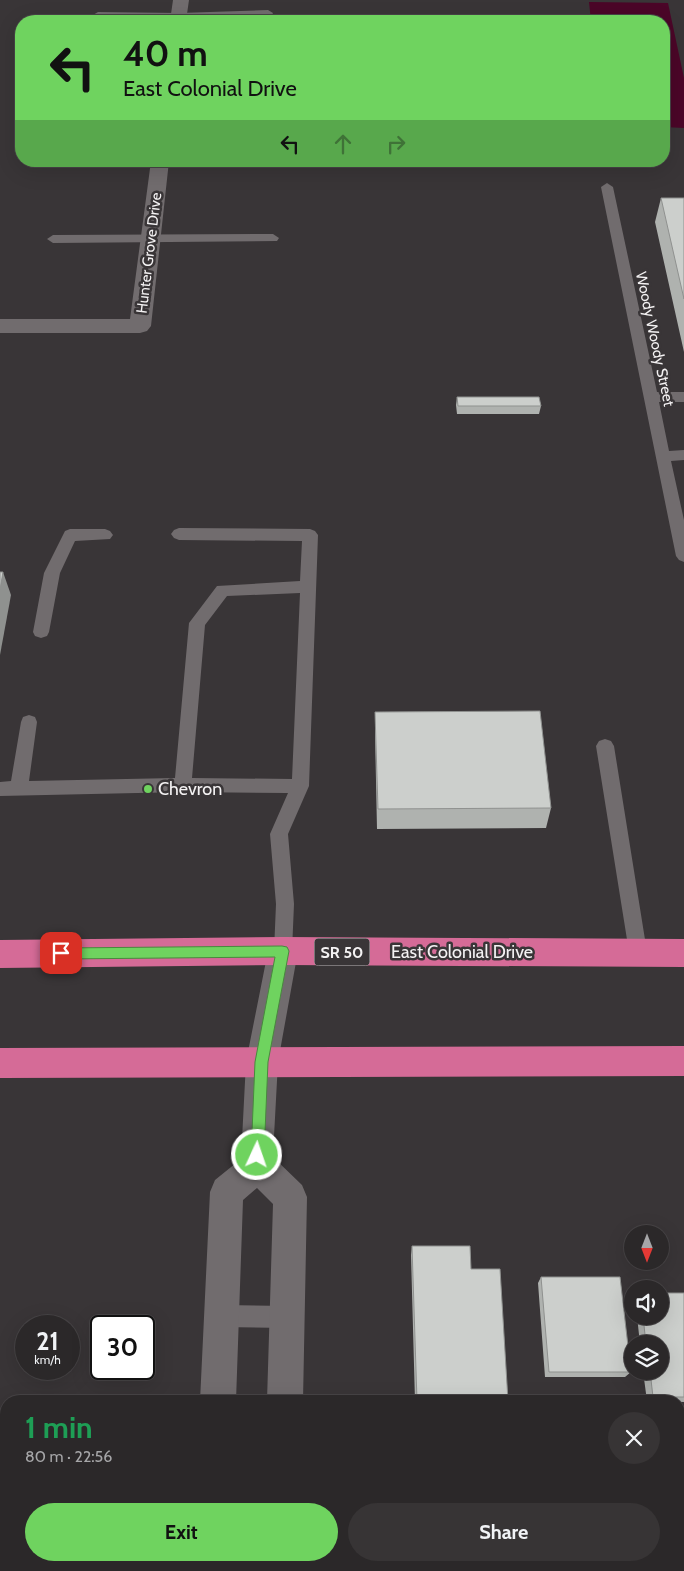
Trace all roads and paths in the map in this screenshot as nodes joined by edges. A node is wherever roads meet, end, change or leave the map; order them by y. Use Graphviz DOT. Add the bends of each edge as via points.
graph roads {
  1 [pos="180,12"];
  2 [pos="268,13"];
  3 [pos="98,15"];
  4 [pos="159,167"];
  5 [pos="607,188"];
  6 [pos="151,238"];
  7 [pos="273,238"];
  8 [pos="53,239"];
  9 [pos="0,326"];
  10 [pos="651,397"];
  11 [pos="684,397"];
  12 [pos="684,455"];
  13 [pos="663,456"];
  14 [pos="179,534"];
  15 [pos="106,535"];
  16 [pos="684,556"];
  17 [pos="308,587"];
  18 [pos="41,632"];
  19 [pos="29,722"];
  20 [pos="605,746"];
  21 [pos="183,785"];
  22 [pos="300,786"];
  23 [pos="19,788"];
  24 [pos="0,789"];
  25 [pos="282,951"];
  26 [pos="638,952"];
  27 [pos="684,953"];
  28 [pos="0,954"];
  29 [pos="684,1061"];
  30 [pos="262,1062"];
  31 [pos="0,1063"];
  32 [pos="258,1166"];
  33 [pos="221,1316"];
  34 [pos="287,1317"];
  35 [pos="220,1365"];
  36 [pos="203,1395"];
  37 [pos="218,1395"];
  38 [pos="285,1395"];
  1 -- 2 [label="lane"];
  1 -- 3 [label="lane"];
  4 -- 6 [label="street, Hunter Grove Drive"];
  5 -- 10 [label="lane, Woody Woody Street"];
  6 -- 7 [label="lane"];
  6 -- 8 [label="lane"];
  6 -- 9 [label="street, Hunter Grove Drive" via="140,326"];
  10 -- 11 [label="lane"];
  10 -- 13 [label="lane, Woody Woody Street"];
  12 -- 13 [label="lane"];
  13 -- 16 [label="lane, Woody Woody Street"];
  14 -- 17 [label="lane" via="310,535"];
  15 -- 18 [label="lane" via="70,536 52,573"];
  17 -- 21 [label="lane" via="223,590 197,623"];
  17 -- 22 [label="lane"];
  19 -- 23 [label="lane"];
  20 -- 26 [label="lane"];
  21 -- 22 [label="lane"];
  21 -- 23 [label="lane"];
  22 -- 25 [label="lane" via="279,834 285,904"];
  23 -- 24 [label="lane"];
  25 -- 26 [label="highway, East Colonial Drive / SR 50"];
  25 -- 28 [label="highway, East Colonial Drive / SR 50"];
  25 -- 30 [label="street"];
  26 -- 27 [label="highway, East Colonial Drive / SR 50"];
  29 -- 30 [label="highway"];
  30 -- 31 [label="highway"];
  30 -- 32 [label="street"];
  32 -- 33 [label="street" via="227,1192"];
  32 -- 34 [label="street" via="290,1197"];
  33 -- 34 [label="lane"];
  33 -- 35 [label="street"];
  34 -- 38 [label="street"];
  35 -- 36 [label="lane"];
  35 -- 37 [label="street"];
}
